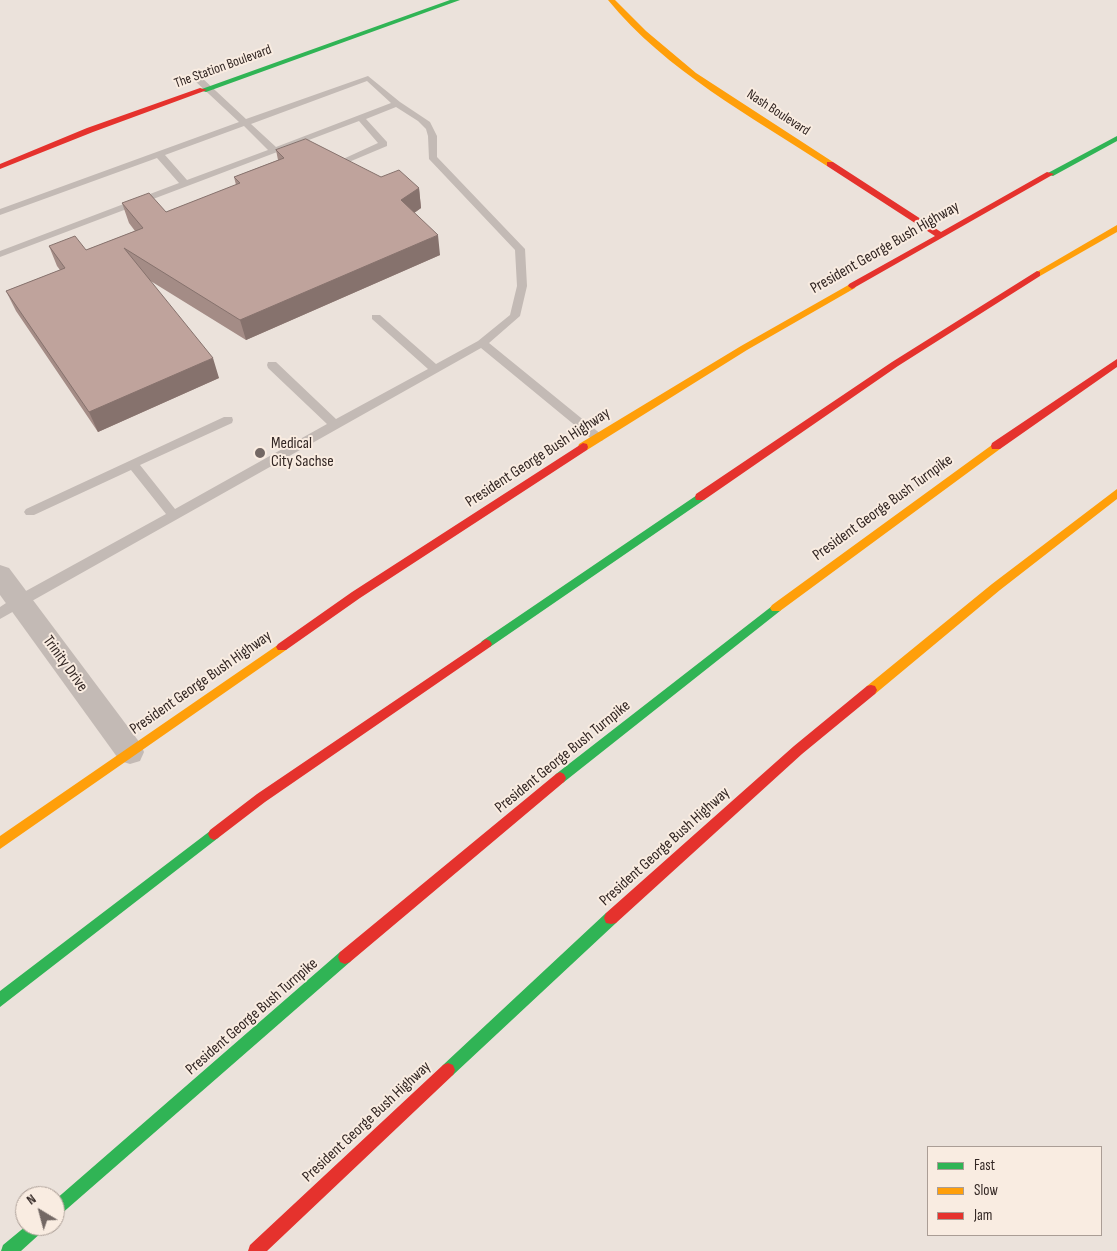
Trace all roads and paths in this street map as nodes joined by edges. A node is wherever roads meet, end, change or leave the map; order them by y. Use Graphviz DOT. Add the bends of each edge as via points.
graph roads {
  1 [pos="425,0"];
  2 [pos="458,0"];
  3 [pos="610,0"];
  4 [pos="236,66"];
  5 [pos="198,79"];
  6 [pos="207,88"];
  7 [pos="397,104"];
  8 [pos="360,118"];
  9 [pos="244,123"];
  10 [pos="1117,138"];
  11 [pos="274,150"];
  12 [pos="158,154"];
  13 [pos="334,165"];
  14 [pos="0,167"];
  15 [pos="185,184"];
  16 [pos="0,212"];
  17 [pos="1117,228"];
  18 [pos="941,236"];
  19 [pos="2,250"];
  20 [pos="376,317"];
  21 [pos="482,343"];
  22 [pos="1117,362"];
  23 [pos="272,365"];
  24 [pos="435,370"];
  25 [pos="228,420"];
  26 [pos="335,425"];
  27 [pos="598,438"];
  28 [pos="134,464"];
  29 [pos="1117,493"];
  30 [pos="30,512"];
  31 [pos="173,515"];
  32 [pos="0,575"];
  33 [pos="10,607"];
  34 [pos="130,752"];
  35 [pos="0,843"];
  36 [pos="0,1000"];
  37 [pos="65,1201"];
  38 [pos="26,1236"];
  39 [pos="9,1251"];
  40 [pos="256,1251"];
  1 -- 4 [label="main road, The Station Boulevard"];
  2 -- 6 [label="main road, The Station Boulevard"];
  3 -- 18 [label="main road, Nash Boulevard" via="693,75"];
  5 -- 6 [label="lane"];
  6 -- 9 [label="lane"];
  6 -- 14 [label="main road, The Station Boulevard"];
  7 -- 8 [label="lane"];
  7 -- 9 [label="lane" via="368,78"];
  7 -- 21 [label="lane" via="428,124 435,139 432,157 520,249 522,286 516,316"];
  8 -- 11 [label="lane"];
  8 -- 13 [label="lane" via="384,144"];
  9 -- 11 [label="lane"];
  9 -- 12 [label="lane"];
  10 -- 18 [label="main road, President George Bush Highway"];
  11 -- 15 [label="lane"];
  12 -- 15 [label="lane"];
  12 -- 16 [label="lane"];
  15 -- 19 [label="lane"];
  17 -- 36 [label="main road" via="895,364 261,798"];
  18 -- 27 [label="main road, President George Bush Highway" via="744,348"];
  20 -- 24 [label="lane"];
  21 -- 24 [label="lane"];
  21 -- 27 [label="lane"];
  22 -- 37 [label="main road, President George Bush Turnpike" via="873,535 645,711 443,876"];
  23 -- 26 [label="lane"];
  24 -- 26 [label="lane"];
  25 -- 28 [label="lane"];
  26 -- 31 [label="lane"];
  27 -- 34 [label="main road, President George Bush Highway" via="356,595"];
  28 -- 30 [label="lane"];
  28 -- 31 [label="lane"];
  29 -- 40 [label="main road, President George Bush Highway" via="996,587 798,750 595,932"];
  31 -- 33 [label="lane"];
  32 -- 33 [label="street, Trinity Drive"];
  33 -- 34 [label="street, Trinity Drive"];
  34 -- 35 [label="main road, President George Bush Highway"];
  38 -- 39 [label="main road"];
}
